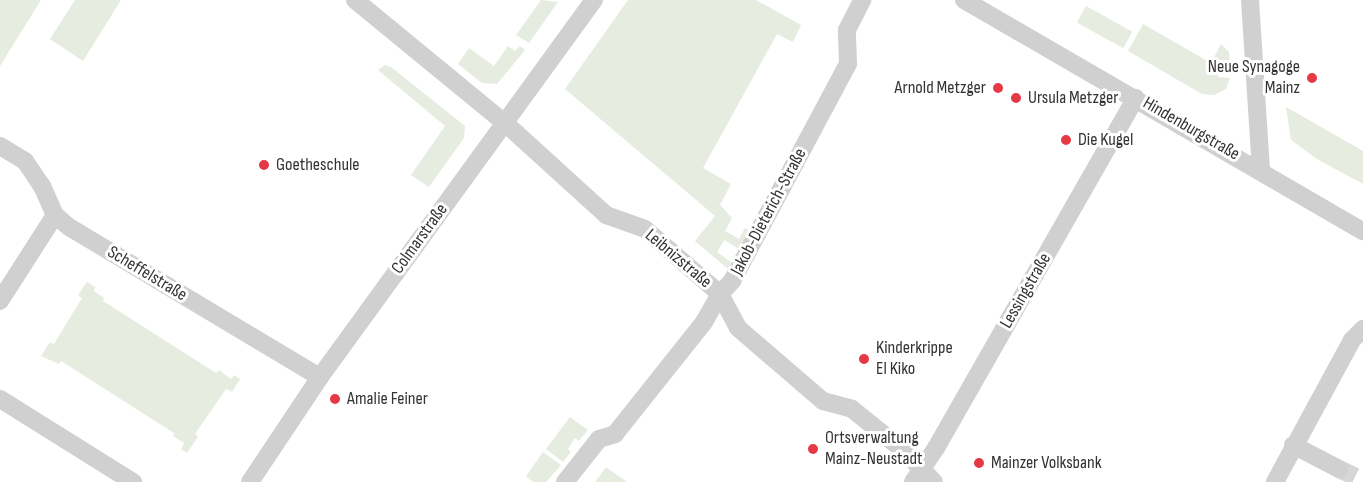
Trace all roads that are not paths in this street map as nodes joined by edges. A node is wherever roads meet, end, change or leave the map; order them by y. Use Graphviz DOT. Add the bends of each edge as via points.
graph roads {
  1 [pos="354,0"];
  2 [pos="594,0"];
  3 [pos="862,0"];
  4 [pos="964,0"];
  5 [pos="1250,0"];
  6 [pos="1136,98"];
  7 [pos="505,123"];
  8 [pos="0,146"];
  9 [pos="1261,169"];
  10 [pos="55,215"];
  11 [pos="1363,231"];
  12 [pos="720,294"];
  13 [pos="0,301"];
  14 [pos="1363,329"];
  15 [pos="320,377"];
  16 [pos="0,399"];
  17 [pos="1293,445"];
  18 [pos="1339,469"];
  19 [pos="923,478"];
  20 [pos="133,482"];
  21 [pos="250,482"];
  22 [pos="565,482"];
  23 [pos="1275,482"];
  1 -- 7 [label="street, Leibnizstraße"];
  2 -- 7 [label="street, Colmarstraße"];
  3 -- 12 [label="street, Jakob-Dieterich-Straße" via="847,30 848,64 732,281"];
  4 -- 6 [label="street, Hindenburgstraße"];
  5 -- 9 [label="street"];
  6 -- 9 [label="street, Hindenburgstraße"];
  6 -- 19 [label="street, Lessingstraße"];
  7 -- 12 [label="street, Leibnizstraße" via="606,215 645,229"];
  7 -- 15 [label="street, Colmarstraße"];
  8 -- 10 [label="street, Scheffelstraße" via="25,161"];
  9 -- 11 [label="street, Hindenburgstraße"];
  10 -- 13 [label="street"];
  10 -- 15 [label="street, Scheffelstraße"];
  12 -- 19 [label="street, Leibnizstraße" via="738,328 823,401 852,409 904,451"];
  12 -- 22 [label="street, Jakob-Dieterich-Straße" via="704,322 615,434 599,440"];
  14 -- 17 [label="street" via="1352,340"];
  15 -- 21 [label="street, Colmarstraße"];
  16 -- 20 [label="street"];
  17 -- 18 [label="street"];
  17 -- 23 [label="street"];
}
